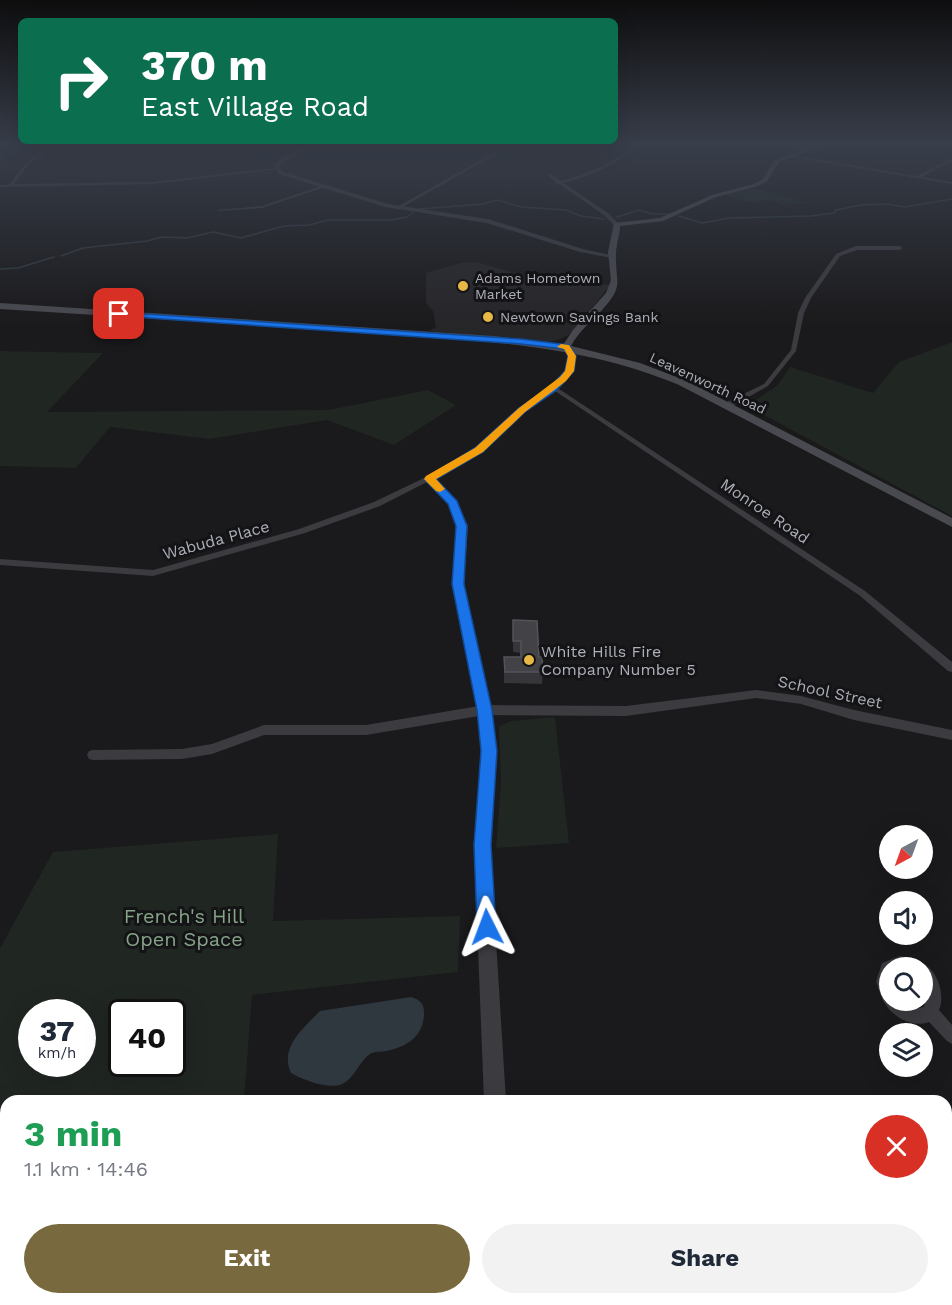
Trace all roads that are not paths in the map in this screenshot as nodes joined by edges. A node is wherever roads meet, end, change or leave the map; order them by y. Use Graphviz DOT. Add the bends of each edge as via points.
graph roads {
  1 [pos="265,206"];
  2 [pos="390,206"];
  3 [pos="401,206"];
  4 [pos="593,206"];
  5 [pos="691,206"];
  6 [pos="397,208"];
  7 [pos="219,210"];
  8 [pos="616,224"];
  9 [pos="900,248"];
  10 [pos="612,256"];
  11 [pos="0,306"];
  12 [pos="566,347"];
  13 [pos="554,388"];
  14 [pos="728,405"];
  15 [pos="429,479"];
  16 [pos="952,523"];
  17 [pos="0,562"];
  18 [pos="952,668"];
  19 [pos="484,710"];
  20 [pos="952,735"];
  21 [pos="93,756"];
  22 [pos="933,983"];
  23 [pos="902,1011"];
  24 [pos="933,1015"];
  25 [pos="952,1036"];
  26 [pos="495,1095"];
  1 -- 7 [label="street"];
  2 -- 6 [label="street"];
  3 -- 6 [label="street"];
  4 -- 8 [label="street"];
  5 -- 8 [label="main road" via="661,219"];
  6 -- 10 [label="street" via="488,221 574,249"];
  8 -- 10 [label="main road"];
  9 -- 14 [label="street" via="856,248 838,255 801,313 794,350 766,385"];
  10 -- 12 [label="main road" via="615,274 611,291"];
  11 -- 12 [label="main road, Leavenworth Road"];
  12 -- 13 [label="street" via="572,356 569,371"];
  12 -- 14 [label="main road, Leavenworth Road" via="640,365"];
  13 -- 15 [label="street" via="522,410 479,450"];
  13 -- 18 [label="street, Monroe Road" via="862,593"];
  14 -- 16 [label="main road, Leavenworth Road"];
  15 -- 17 [label="street, Wabuda Place" via="387,500 302,531 153,573"];
  15 -- 19 [label="street" via="453,503 462,526 459,594"];
  19 -- 20 [label="street, School Street" via="626,711 756,694 801,700"];
  19 -- 21 [label="street, School Street" via="366,730 264,730 212,749 182,754"];
  19 -- 26 [label="street" via="489,751 482,845"];
  22 -- 24 [label="street" via="939,1006"];
  23 -- 24 [label="street" via="914,1017"];
  24 -- 25 [label="street"];
}
